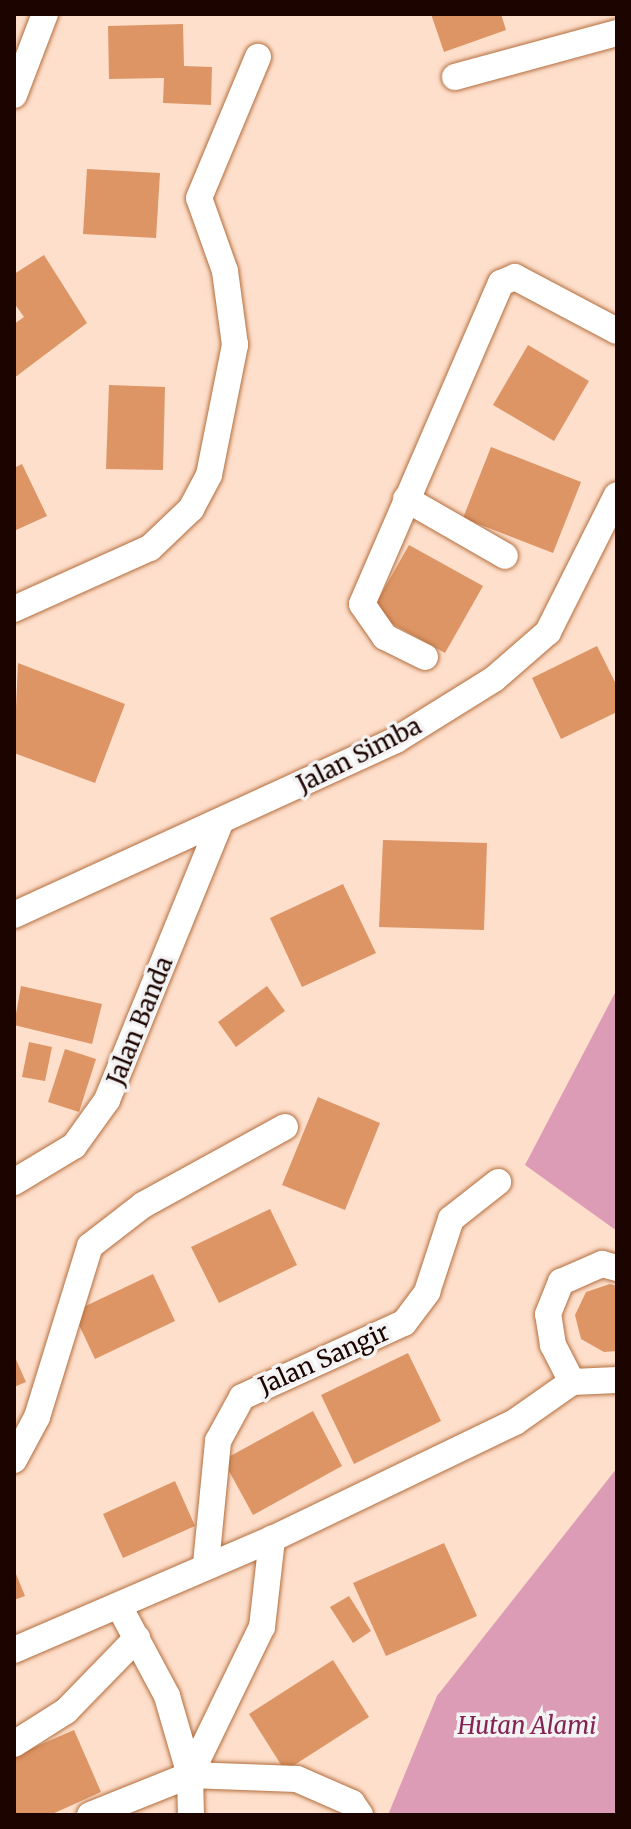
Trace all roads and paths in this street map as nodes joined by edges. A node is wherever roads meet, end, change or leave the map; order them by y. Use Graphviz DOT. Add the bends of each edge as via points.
graph roads {
  1 [pos="37,14"];
  2 [pos="45,14"];
  3 [pos="617,33"];
  4 [pos="34,47"];
  5 [pos="258,57"];
  6 [pos="455,77"];
  7 [pos="14,95"];
  8 [pos="617,331"];
  9 [pos="617,495"];
  10 [pos="406,499"];
  11 [pos="505,556"];
  12 [pos="14,609"];
  13 [pos="425,657"];
  14 [pos="220,823"];
  15 [pos="14,915"];
  16 [pos="285,1127"];
  17 [pos="14,1182"];
  18 [pos="498,1182"];
  19 [pos="617,1268"];
  20 [pos="617,1380"];
  21 [pos="572,1382"];
  22 [pos="14,1460"];
  23 [pos="272,1539"];
  24 [pos="206,1564"];
  25 [pos="119,1606"];
  26 [pos="137,1638"];
  27 [pos="14,1650"];
  28 [pos="14,1744"];
  29 [pos="190,1775"];
  30 [pos="90,1815"];
  31 [pos="191,1815"];
  32 [pos="360,1815"];
  1 -- 4 [label="street"];
  2 -- 4 [label="street"];
  3 -- 6 [label="street"];
  4 -- 7 [label="street"];
  5 -- 12 [label="street" via="199,198 225,271 235,345 209,475 191,509 150,548"];
  8 -- 10 [label="street" via="515,277 501,283"];
  9 -- 14 [label="street, Jalan Simba" via="548,632 494,679 396,740"];
  10 -- 11 [label="street"];
  10 -- 13 [label="street" via="368,585 363,615 385,637"];
  14 -- 15 [label="street, Jalan Simba"];
  14 -- 17 [label="street, Jalan Banda" via="107,1100 74,1146"];
  16 -- 22 [label="street" via="143,1205 90,1246 37,1417"];
  18 -- 24 [label="street, Jalan Sangir" via="451,1219 427,1292 404,1323 242,1397 218,1441"];
  19 -- 21 [label="street" via="602,1264 561,1282 553,1303 553,1345"];
  20 -- 21 [label="street"];
  21 -- 23 [label="street" via="515,1422"];
  23 -- 24 [label="street"];
  23 -- 29 [label="street" via="262,1627"];
  24 -- 25 [label="street"];
  25 -- 26 [label="street"];
  25 -- 27 [label="street"];
  26 -- 28 [label="street" via="66,1711"];
  26 -- 29 [label="street" via="167,1696"];
  29 -- 30 [label="street"];
  29 -- 31 [label="street"];
  29 -- 32 [label="street" via="297,1779 352,1803"];
}
